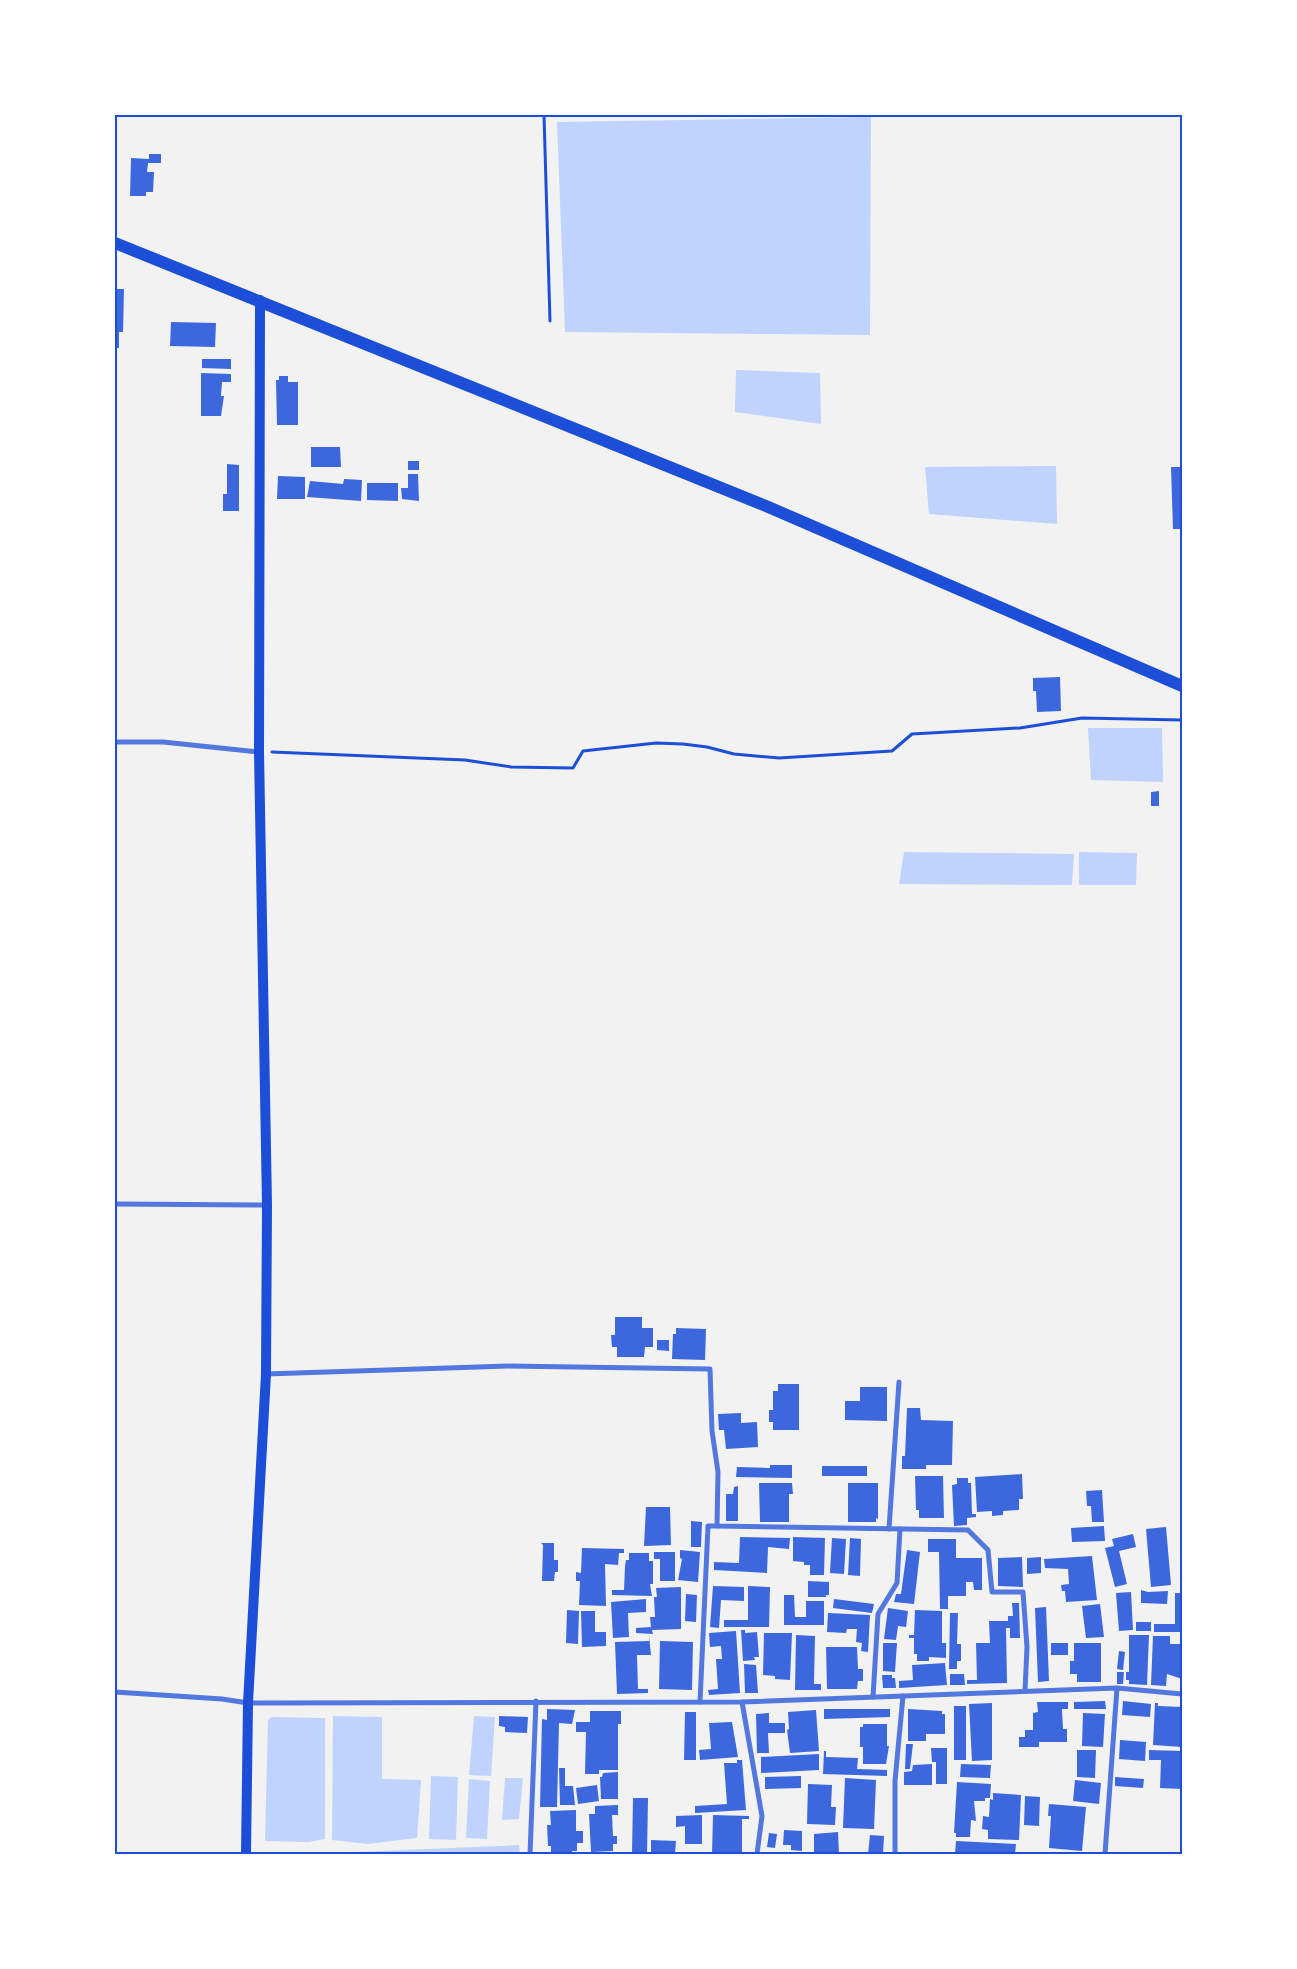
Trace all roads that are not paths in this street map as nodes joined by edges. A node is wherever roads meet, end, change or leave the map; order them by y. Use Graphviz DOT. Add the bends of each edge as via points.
graph roads {
  1 [pos="115,243"];
  2 [pos="260,300"];
  3 [pos="1182,686"];
  4 [pos="115,742"];
  5 [pos="259,752"];
  6 [pos="115,1204"];
  7 [pos="267,1205"];
  8 [pos="266,1374"];
  9 [pos="899,1382"];
  10 [pos="717,1526"];
  11 [pos="889,1529"];
  12 [pos="900,1529"];
  13 [pos="1117,1688"];
  14 [pos="1025,1691"];
  15 [pos="115,1692"];
  16 [pos="1182,1694"];
  17 [pos="903,1696"];
  18 [pos="873,1697"];
  19 [pos="536,1701"];
  20 [pos="700,1702"];
  21 [pos="742,1702"];
  22 [pos="248,1703"];
  23 [pos="246,1854"];
  24 [pos="530,1854"];
  25 [pos="757,1854"];
  26 [pos="895,1854"];
  27 [pos="1105,1854"];
  1 -- 2 [label="main road"];
  2 -- 3 [label="main road" via="766,506"];
  2 -- 5 [label="main road"];
  4 -- 5 [label="street" via="163,742"];
  5 -- 7 [label="main road"];
  6 -- 7 [label="street"];
  7 -- 8 [label="main road"];
  8 -- 10 [label="street" via="508,1366 710,1369 712,1431 718,1472"];
  8 -- 22 [label="main road"];
  9 -- 11 [label="street"];
  10 -- 11 [label="street"];
  10 -- 20 [label="street" via="708,1526"];
  11 -- 12 [label="street"];
  12 -- 14 [label="street" via="968,1530 988,1550 992,1592 1023,1592 1027,1647"];
  12 -- 18 [label="street" via="897,1583 878,1614"];
  13 -- 14 [label="street"];
  13 -- 16 [label="street"];
  13 -- 27 [label="street"];
  14 -- 17 [label="street"];
  15 -- 22 [label="street"];
  17 -- 18 [label="street"];
  17 -- 26 [label="street" via="895,1781"];
  18 -- 21 [label="street"];
  19 -- 20 [label="street"];
  19 -- 22 [label="street"];
  19 -- 24 [label="street"];
  20 -- 21 [label="street"];
  21 -- 25 [label="street" via="762,1816"];
  22 -- 23 [label="main road"];
}
